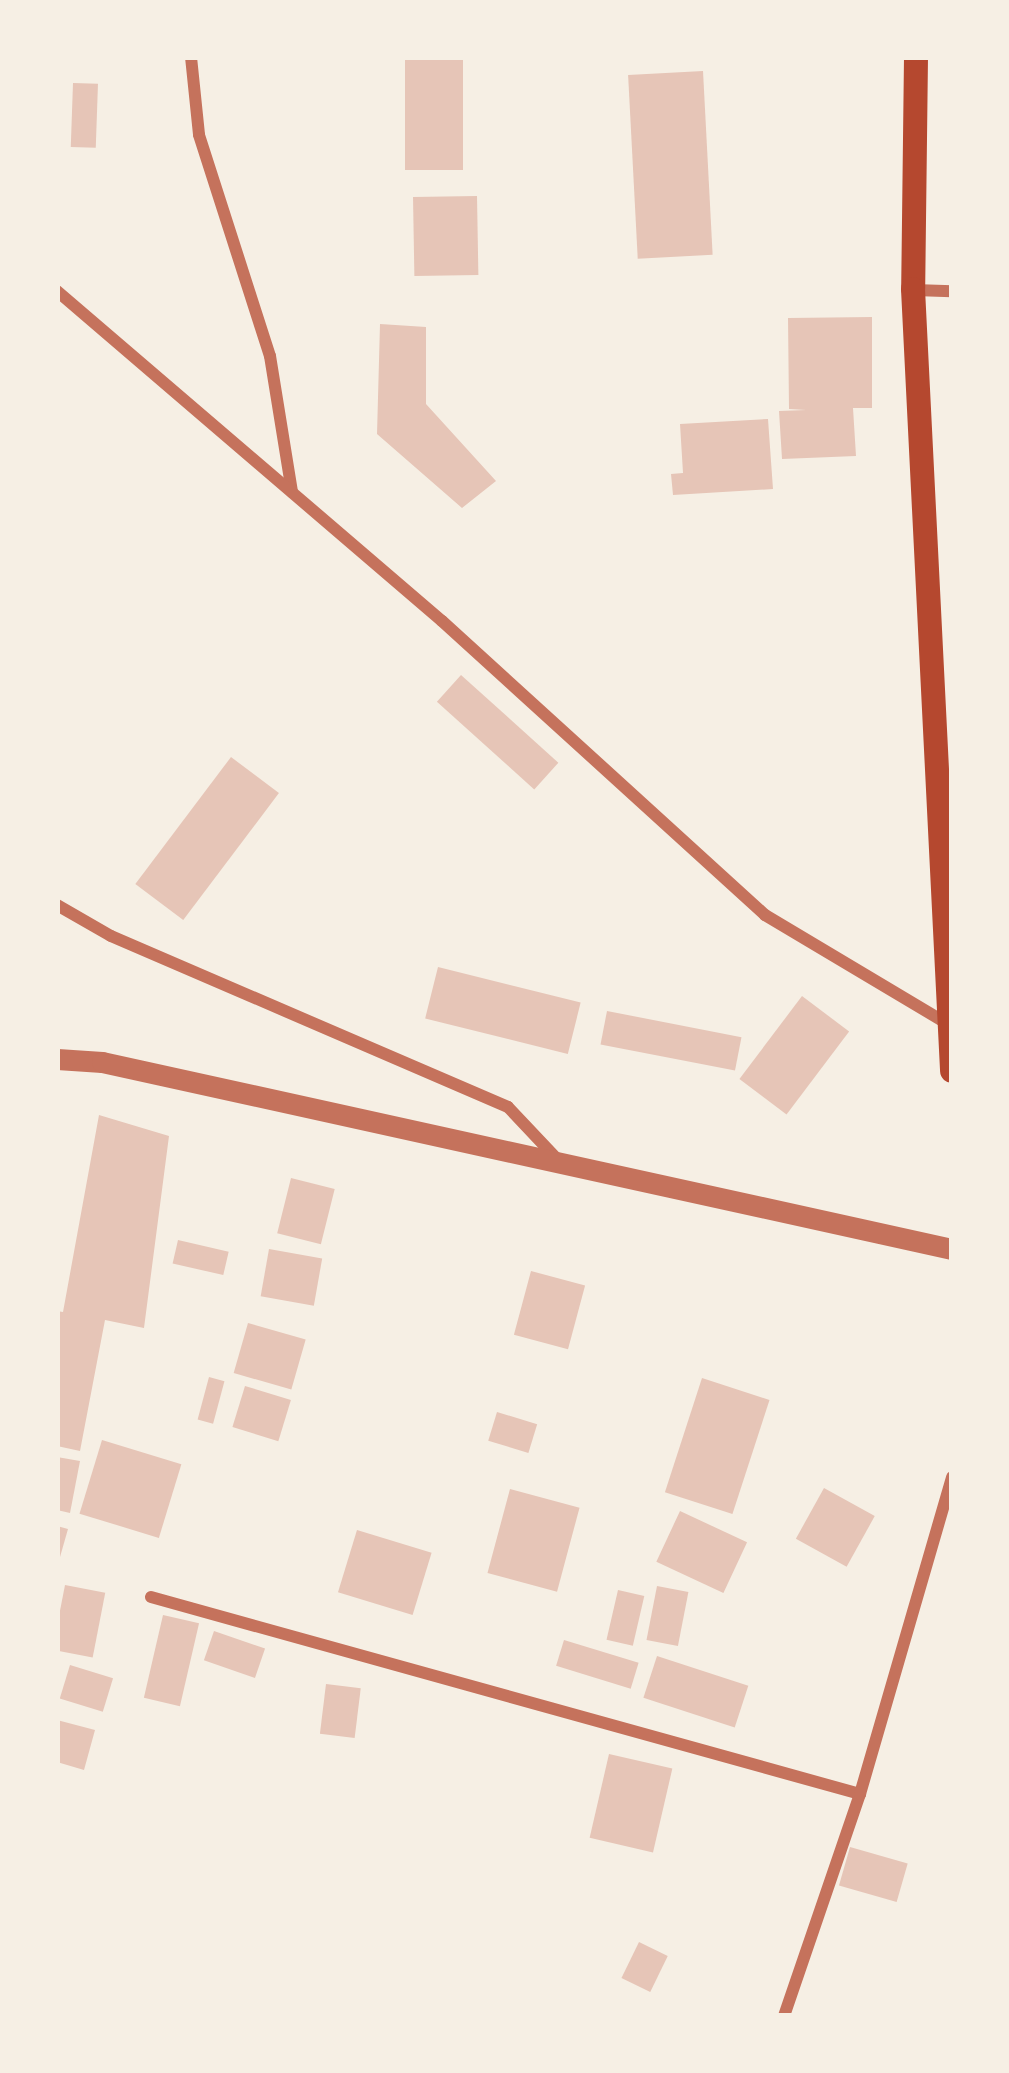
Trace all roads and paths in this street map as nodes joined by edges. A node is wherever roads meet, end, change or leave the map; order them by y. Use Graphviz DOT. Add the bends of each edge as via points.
graph roads {
  1 [pos="191,57"];
  2 [pos="916,57"];
  3 [pos="913,290"];
  4 [pos="57,291"];
  5 [pos="952,291"];
  6 [pos="292,492"];
  7 [pos="944,659"];
  8 [pos="57,905"];
  9 [pos="948,1023"];
  10 [pos="57,1059"];
  11 [pos="952,1070"];
  12 [pos="558,1160"];
  13 [pos="952,1250"];
  14 [pos="952,1477"];
  15 [pos="151,1597"];
  16 [pos="860,1794"];
  17 [pos="784,2016"];
  1 -- 6 [label="street" via="200,134 270,356"];
  2 -- 3 [label="main road"];
  3 -- 5 [label="street"];
  3 -- 7 [label="main road"];
  4 -- 6 [label="street"];
  6 -- 9 [label="street" via="765,915"];
  7 -- 9 [label="main road"];
  8 -- 12 [label="street" via="111,936 508,1107"];
  9 -- 11 [label="main road"];
  10 -- 12 [label="street"];
  12 -- 13 [label="street"];
  14 -- 16 [label="street"];
  15 -- 16 [label="street"];
  16 -- 17 [label="street"];
}
